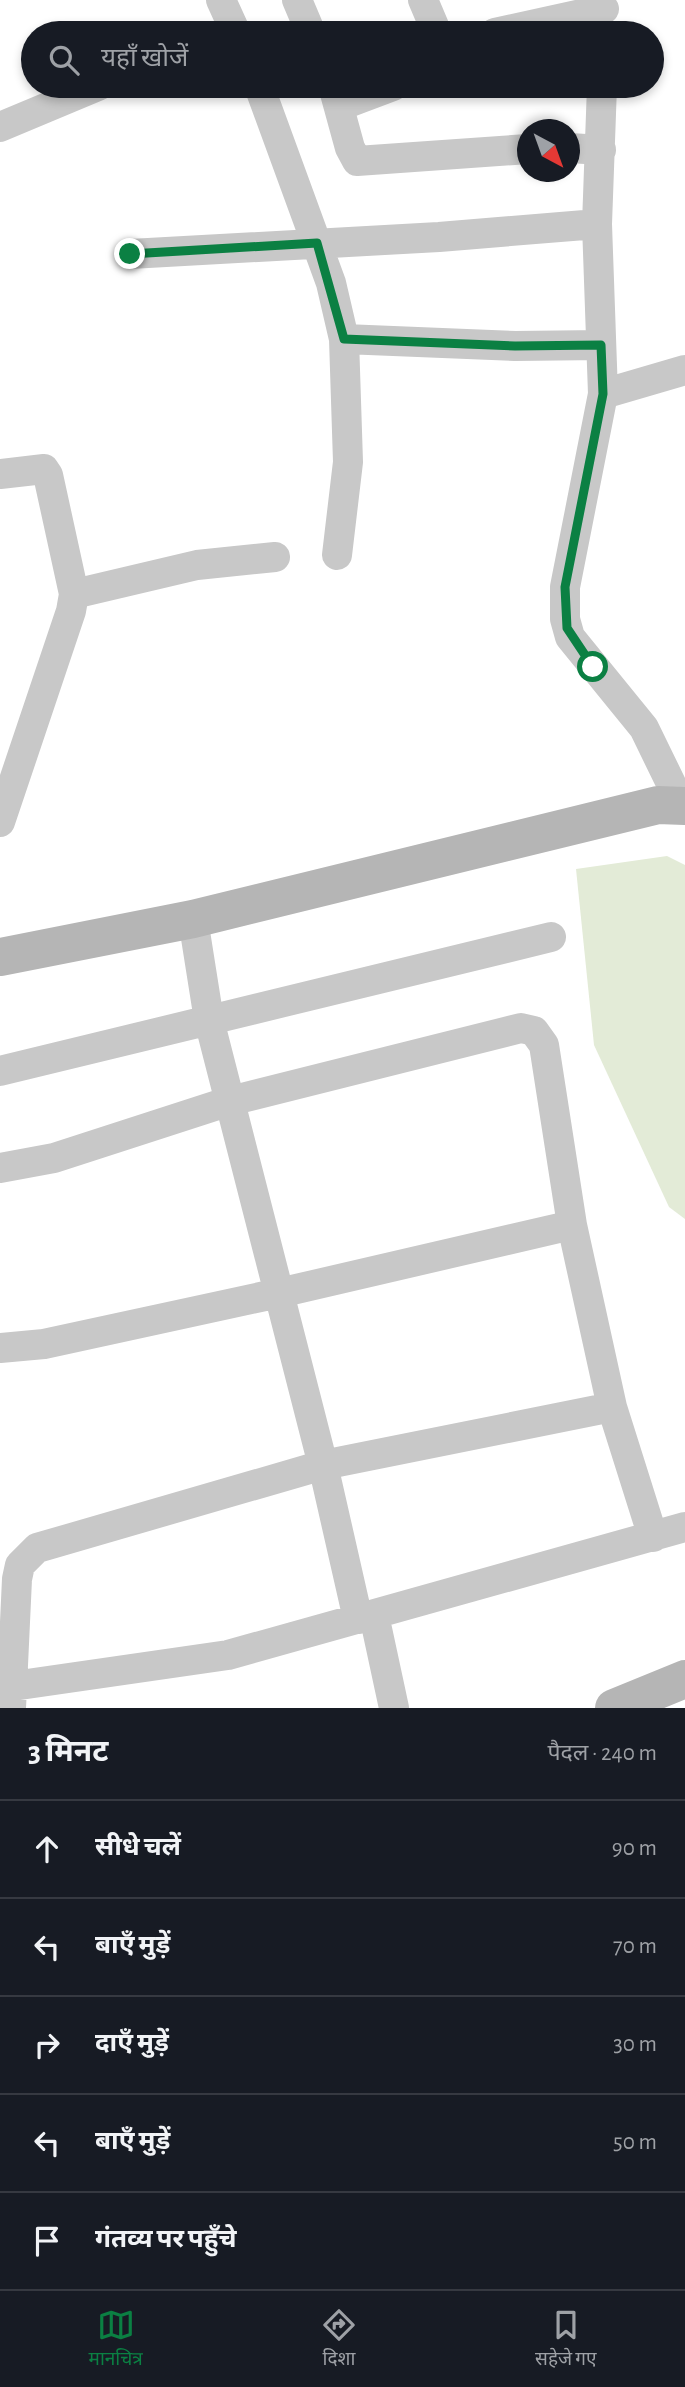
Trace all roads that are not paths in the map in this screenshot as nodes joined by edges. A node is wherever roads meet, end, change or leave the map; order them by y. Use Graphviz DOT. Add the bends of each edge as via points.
graph roads {
  1 [pos="297,0"];
  2 [pos="423,0"];
  3 [pos="553,9"];
  4 [pos="604,14"];
  5 [pos="306,21"];
  6 [pos="432,21"];
  7 [pos="524,21"];
  8 [pos="69,98"];
  9 [pos="263,98"];
  10 [pos="337,98"];
  11 [pos="602,98"];
  12 [pos="0,127"];
  13 [pos="580,149"];
  14 [pos="517,150"];
  15 [pos="601,150"];
  16 [pos="597,225"];
  17 [pos="317,243"];
  18 [pos="130,254"];
  19 [pos="344,339"];
  20 [pos="601,345"];
  21 [pos="685,370"];
  22 [pos="603,394"];
  23 [pos="0,474"];
  24 [pos="337,555"];
  25 [pos="275,556"];
  26 [pos="74,594"];
  27 [pos="683,805"];
  28 [pos="0,822"];
  29 [pos="193,919"];
  30 [pos="551,937"];
  31 [pos="0,957"];
  32 [pos="209,1020"];
  33 [pos="0,1070"];
  34 [pos="230,1101"];
  35 [pos="0,1168"];
  36 [pos="572,1225"];
  37 [pos="279,1293"];
  38 [pos="0,1348"];
  39 [pos="612,1407"];
  40 [pos="323,1465"];
  41 [pos="685,1527"];
  42 [pos="653,1537"];
  43 [pos="366,1617"];
  44 [pos="685,1679"];
  45 [pos="12,1697"];
  46 [pos="394,1708"];
  47 [pos="614,1708"];
  1 -- 5 [label="street"];
  2 -- 6 [label="street"];
  3 -- 4 [label="street"];
  3 -- 7 [label="street"];
  8 -- 12 [label="street"];
  9 -- 17 [label="street"];
  10 -- 14 [label="street" via="357,161"];
  11 -- 15 [label="street"];
  13 -- 15 [label="street"];
  15 -- 16 [label="street"];
  16 -- 17 [label="street"];
  16 -- 20 [label="street"];
  17 -- 18 [label="street"];
  17 -- 19 [label="street"];
  19 -- 20 [label="street"];
  19 -- 24 [label="street" via="348,451"];
  20 -- 22 [label="street"];
  21 -- 22 [label="street"];
  22 -- 27 [label="street" via="565,587 567,628 644,728"];
  23 -- 26 [label="street" via="37,468 48,475"];
  25 -- 26 [label="street" via="197,565"];
  26 -- 28 [label="street"];
  27 -- 29 [label="street" via="658,805"];
  29 -- 31 [label="street"];
  29 -- 32 [label="street"];
  30 -- 32 [label="street"];
  32 -- 33 [label="street"];
  32 -- 34 [label="street"];
  34 -- 35 [label="street" via="54,1158"];
  34 -- 36 [label="street" via="528,1028 544,1045"];
  34 -- 37 [label="street"];
  36 -- 37 [label="street"];
  36 -- 39 [label="street"];
  37 -- 38 [label="street" via="44,1344"];
  37 -- 40 [label="street"];
  39 -- 40 [label="street"];
  39 -- 42 [label="street"];
  40 -- 43 [label="street"];
  40 -- 45 [label="street" via="37,1548 20,1565 17,1579"];
  41 -- 42 [label="street"];
  42 -- 43 [label="street"];
  43 -- 45 [label="street" via="228,1655"];
  43 -- 46 [label="street"];
  44 -- 47 [label="street"];
}
